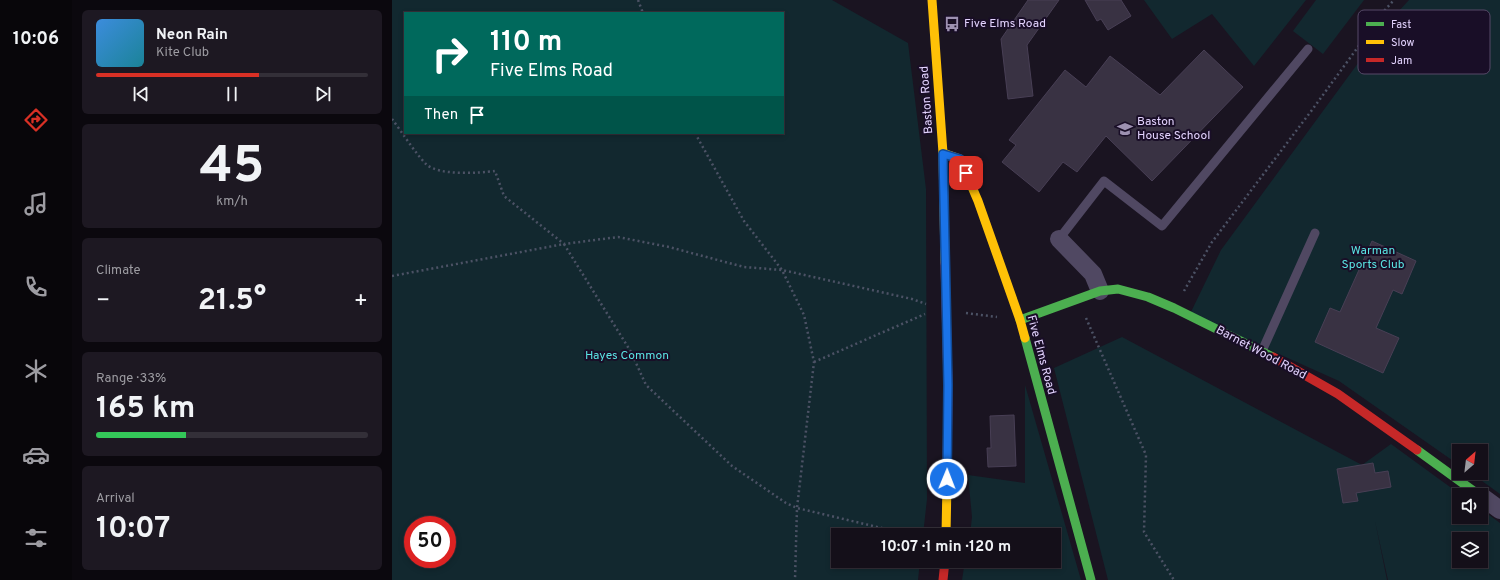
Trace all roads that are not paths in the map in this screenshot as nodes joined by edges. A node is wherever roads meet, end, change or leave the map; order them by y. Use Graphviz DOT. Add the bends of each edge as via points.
graph roads {
  1 [pos="932,0"];
  2 [pos="1308,49"];
  3 [pos="943,154"];
  4 [pos="1315,233"];
  5 [pos="1058,239"];
  6 [pos="1100,291"];
  7 [pos="1020,320"];
  8 [pos="1262,351"];
  9 [pos="1469,488"];
  10 [pos="1488,502"];
  11 [pos="1500,510"];
  12 [pos="946,528"];
  13 [pos="944,568"];
  14 [pos="943,580"];
  15 [pos="1091,580"];
  1 -- 3 [label="street, Baston Road"];
  2 -- 5 [label="lane" via="1162,226 1104,181"];
  3 -- 7 [label="street, Five Elms Road" via="960,159 978,201"];
  3 -- 12 [label="street, Baston Road" via="948,385"];
  4 -- 8 [label="lane"];
  5 -- 6 [label="street" via="1093,274"];
  6 -- 7 [label="street, Barnet Wood Road"];
  6 -- 8 [label="street, Barnet Wood Road" via="1118,289 1148,298"];
  7 -- 15 [label="street, Five Elms Road"];
  8 -- 9 [label="street, Barnet Wood Road" via="1338,394"];
  10 -- 11 [label="street, Barnet Wood Road"];
  13 -- 14 [label="street"];
}
